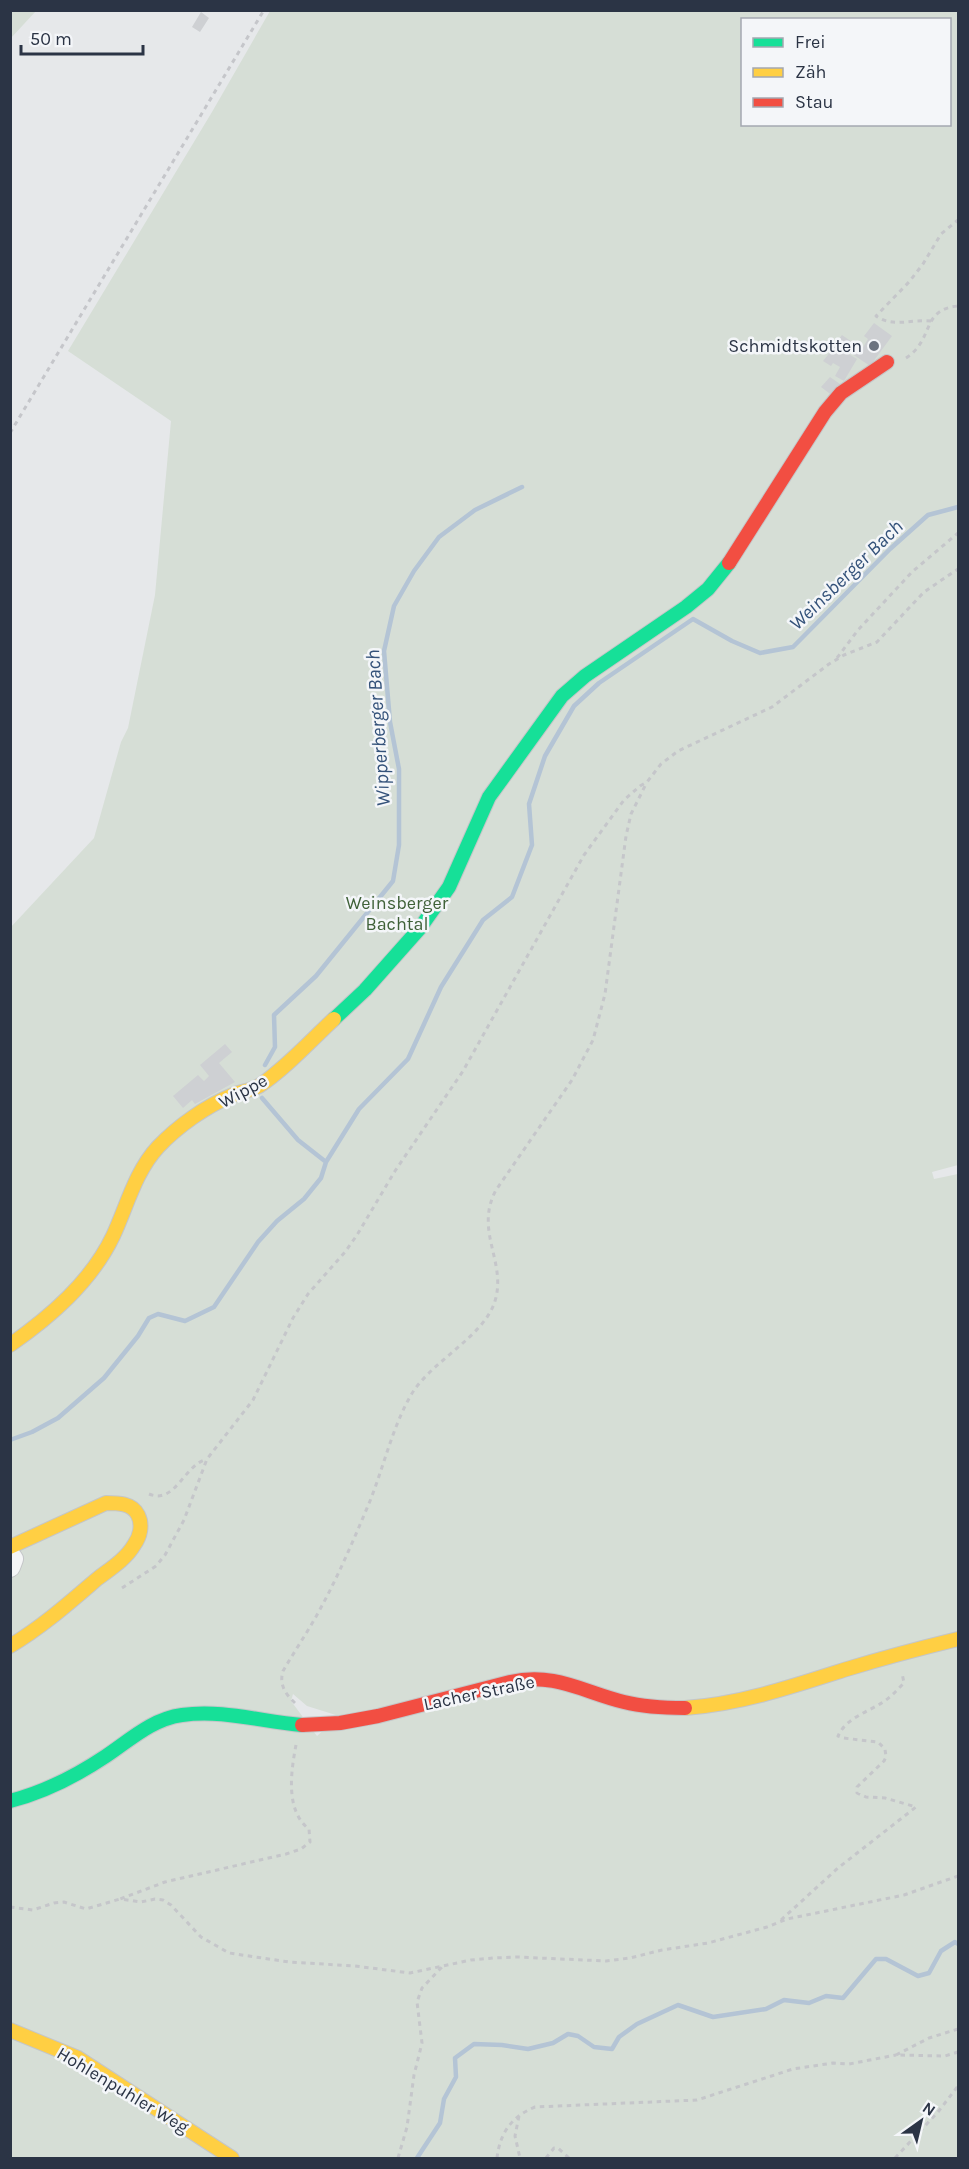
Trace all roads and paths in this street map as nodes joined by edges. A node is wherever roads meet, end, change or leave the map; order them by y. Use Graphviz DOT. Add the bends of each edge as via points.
graph roads {
  1 [pos="264,10"];
  2 [pos="958,220"];
  3 [pos="958,306"];
  4 [pos="930,321"];
  5 [pos="887,362"];
  6 [pos="10,433"];
  7 [pos="958,533"];
  8 [pos="958,569"];
  9 [pos="836,659"];
  10 [pos="647,782"];
  11 [pos="10,1345"];
  12 [pos="124,1502"];
  13 [pos="10,1547"];
  14 [pos="10,1555"];
  15 [pos="10,1567"];
  16 [pos="958,1639"];
  17 [pos="10,1646"];
  18 [pos="897,1654"];
  19 [pos="300,1725"];
  20 [pos="320,1725"];
  21 [pos="10,1801"];
  22 [pos="958,1876"];
  23 [pos="120,1899"];
  24 [pos="10,1907"];
  25 [pos="780,1922"];
  26 [pos="444,1966"];
  27 [pos="958,2029"];
  28 [pos="10,2030"];
  29 [pos="958,2052"];
  30 [pos="896,2055"];
  31 [pos="958,2086"];
  32 [pos="520,2114"];
  33 [pos="232,2158"];
  34 [pos="398,2158"];
  35 [pos="497,2158"];
  36 [pos="520,2158"];
  37 [pos="546,2158"];
  38 [pos="569,2158"];
  39 [pos="895,2158"];
  1 -- 6 [label="path"];
  2 -- 4 [label="path" via="945,230 909,282 876,316 893,323"];
  3 -- 4 [label="path" via="938,311"];
  4 -- 5 [label="path" via="912,354"];
  5 -- 11 [label="street, Wippe" via="841,393 825,412 734,558 708,589 562,696 489,797 445,894 391,962 271,1077 258,1087 224,1100 161,1143 140,1174 95,1265 51,1313"];
  7 -- 9 [label="path" via="912,572"];
  8 -- 9 [label="path" via="924,592 877,642"];
  9 -- 10 [label="path" via="772,707 678,751"];
  10 -- 12 [label="path" via="624,800 584,855 463,1071 357,1235 308,1294 253,1400 207,1459 194,1466 165,1496 157,1497 136,1488 130,1490"];
  10 -- 20 [label="path" via="631,814 626,836 605,994 593,1040 572,1080 496,1190 488,1210 497,1272 495,1302 478,1327 429,1371 410,1396 347,1554 281,1677 288,1696"];
  12 -- 13 [label="street" via="95,1506"];
  12 -- 17 [label="street" via="140,1519 142,1530 136,1546 38,1629"];
  14 -- 15 [label="street"];
  16 -- 18 [label="street, Lacher Straße"];
  18 -- 20 [label="street, Lacher Straße" via="787,1688 697,1707 635,1705 553,1680 533,1678 372,1717"];
  18 -- 25 [label="path" via="904,1683 840,1730 838,1736 878,1743 885,1749 884,1761 857,1787 857,1793 916,1807 838,1868"];
  19 -- 20 [label="street, Lacher Straße"];
  19 -- 21 [label="street, Lacher Straße" via="227,1716 170,1717 153,1723 65,1779"];
  19 -- 23 [label="path" via="291,1779 296,1814 309,1829 310,1842 286,1854 165,1882"];
  22 -- 25 [label="path" via="904,1895"];
  23 -- 24 [label="path" via="86,1909 64,1902 33,1910"];
  23 -- 26 [label="path" via="163,1900 201,1937 229,1953 410,1972"];
  25 -- 26 [label="path" via="708,1943 606,1961 517,1957"];
  26 -- 34 [label="path" via="422,1988 417,2002 422,2043"];
  27 -- 30 [label="path"];
  28 -- 33 [label="street, Hohlenpuhler Weg" via="96,2068"];
  29 -- 30 [label="path"];
  30 -- 32 [label="path" via="793,2069 697,2100 549,2105"];
  31 -- 39 [label="path"];
  32 -- 35 [label="path" via="501,2139"];
  32 -- 36 [label="path" via="516,2136"];
  37 -- 38 [label="path" via="558,2148"];
}
